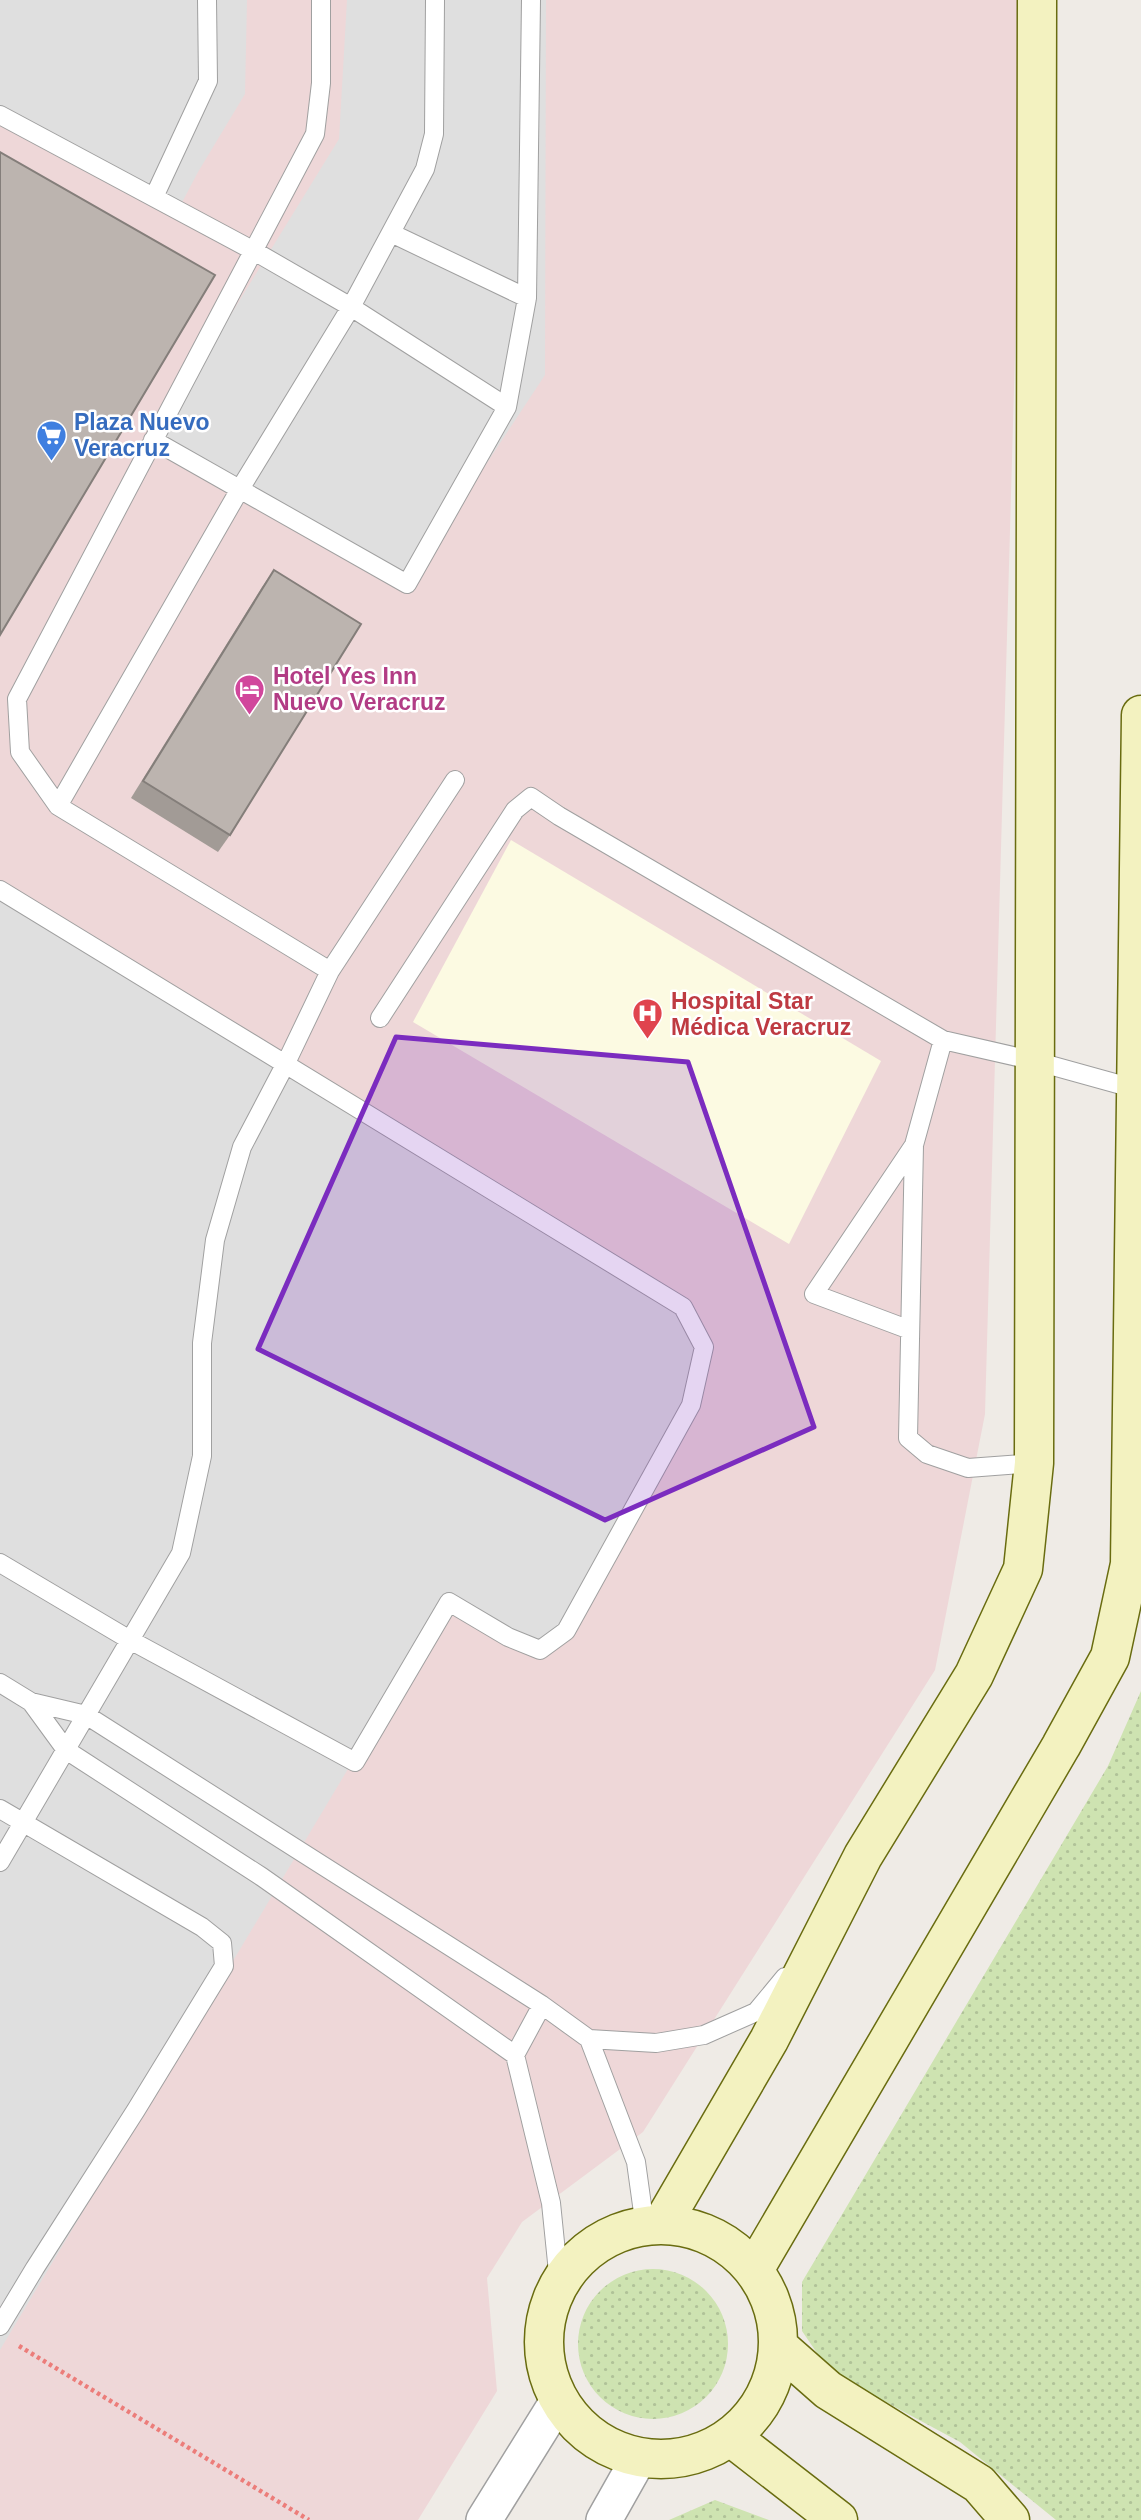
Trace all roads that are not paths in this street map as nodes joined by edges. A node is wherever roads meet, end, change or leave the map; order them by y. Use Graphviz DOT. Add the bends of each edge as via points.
graph roads {
  1 [pos="207,0"];
  2 [pos="321,0"];
  3 [pos="435,0"];
  4 [pos="531,0"];
  5 [pos="1037,0"];
  6 [pos="0,115"];
  7 [pos="154,197"];
  8 [pos="391,233"];
  9 [pos="254,251"];
  10 [pos="527,298"];
  11 [pos="351,307"];
  12 [pos="507,407"];
  13 [pos="153,440"];
  14 [pos="240,489"];
  15 [pos="1141,715"];
  16 [pos="455,780"];
  17 [pos="58,806"];
  18 [pos="0,890"];
  19 [pos="330,971"];
  20 [pos="380,1018"];
  21 [pos="943,1040"];
  22 [pos="1035,1061"];
  23 [pos="285,1065"];
  24 [pos="1136,1089"];
  25 [pos="914,1145"];
  26 [pos="909,1330"];
  27 [pos="1034,1464"];
  28 [pos="0,1563"];
  29 [pos="130,1640"];
  30 [pos="0,1683"];
  31 [pos="31,1702"];
  32 [pos="86,1715"];
  33 [pos="66,1750"];
  34 [pos="0,1809"];
  35 [pos="23,1823"];
  36 [pos="0,1862"];
  37 [pos="828,1926"];
  38 [pos="542,2005"];
  39 [pos="589,2039"];
  40 [pos="515,2054"];
  41 [pos="653,2226"];
  42 [pos="754,2270"];
  43 [pos="559,2282"];
  44 [pos="0,2326"];
  45 [pos="778,2346"];
  46 [pos="558,2400"];
  47 [pos="731,2437"];
  48 [pos="639,2458"];
  49 [pos="484,2520"];
  50 [pos="604,2520"];
  51 [pos="838,2520"];
  52 [pos="1010,2520"];
  1 -- 7 [label="lane" via="208,81"];
  2 -- 9 [label="lane" via="321,83 315,134"];
  3 -- 8 [label="lane" via="434,134 425,169"];
  4 -- 10 [label="lane"];
  5 -- 22 [label="main road"];
  6 -- 7 [label="lane"];
  7 -- 9 [label="lane"];
  8 -- 10 [label="lane"];
  8 -- 11 [label="lane"];
  9 -- 11 [label="lane"];
  9 -- 13 [label="lane"];
  10 -- 12 [label="lane"];
  11 -- 12 [label="lane"];
  11 -- 14 [label="lane"];
  12 -- 14 [label="lane" via="407,584"];
  13 -- 14 [label="lane"];
  13 -- 17 [label="lane" via="17,699 20,752"];
  14 -- 17 [label="lane"];
  15 -- 24 [label="main road"];
  16 -- 19 [label="lane"];
  17 -- 19 [label="lane"];
  18 -- 23 [label="lane"];
  19 -- 23 [label="lane"];
  20 -- 21 [label="lane" via="515,810 531,797"];
  21 -- 22 [label="lane"];
  21 -- 25 [label="lane"];
  22 -- 24 [label="lane"];
  22 -- 27 [label="main road"];
  23 -- 29 [label="lane" via="242,1147 215,1240 202,1343 202,1456 181,1553"];
  23 -- 29 [label="lane" via="683,1307 704,1347 691,1405 566,1631 540,1650 449,1602 355,1762"];
  24 -- 42 [label="main road" via="1130,1564 1110,1657"];
  25 -- 26 [label="lane"];
  25 -- 26 [label="lane" via="814,1294"];
  26 -- 27 [label="lane" via="908,1438 927,1454 968,1468"];
  27 -- 37 [label="main road" via="1023,1569 974,1675 863,1856"];
  28 -- 29 [label="lane"];
  29 -- 32 [label="lane"];
  30 -- 31 [label="lane"];
  31 -- 32 [label="lane"];
  31 -- 33 [label="lane"];
  32 -- 33 [label="lane"];
  32 -- 38 [label="lane"];
  33 -- 35 [label="lane"];
  33 -- 40 [label="lane" via="262,1877"];
  34 -- 35 [label="lane"];
  35 -- 36 [label="lane"];
  35 -- 44 [label="lane" via="202,1927 222,1943 223,1966"];
  37 -- 39 [label="lane" via="756,2012 704,2035 656,2043"];
  37 -- 41 [label="main road" via="769,2040"];
  38 -- 39 [label="lane"];
  38 -- 40 [label="lane"];
  39 -- 41 [label="lane" via="636,2162"];
  40 -- 43 [label="lane" via="551,2203"];
  41 -- 42 [label="main road" via="697,2230 728,2246"];
  41 -- 43 [label="main road" via="622,2231 586,2251"];
  42 -- 45 [label="main road" via="772,2306"];
  43 -- 46 [label="main road" via="547,2310 542,2341"];
  45 -- 47 [label="main road" via="773,2381 756,2412"];
  45 -- 52 [label="main road" via="828,2390 979,2484"];
  46 -- 48 [label="main road" via="579,2427 607,2447"];
  46 -- 49 [label="street"];
  47 -- 48 [label="main road" via="702,2453 671,2460"];
  47 -- 51 [label="main road"];
  48 -- 50 [label="street"];
}
